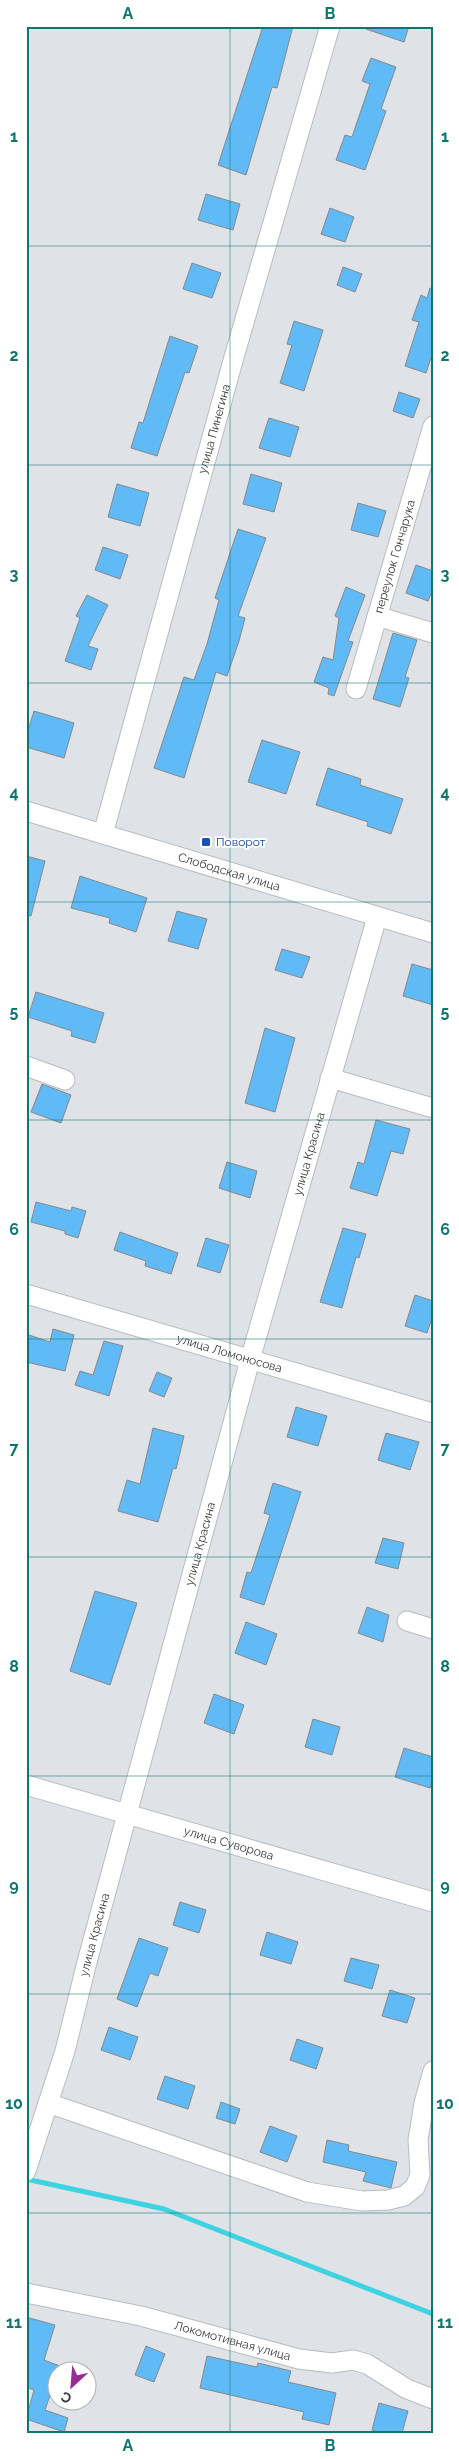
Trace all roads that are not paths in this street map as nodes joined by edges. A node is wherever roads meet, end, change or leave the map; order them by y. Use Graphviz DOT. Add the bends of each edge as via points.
graph roads {
  1 [pos="330,26"];
  2 [pos="433,426"];
  3 [pos="377,616"];
  4 [pos="433,633"];
  5 [pos="356,688"];
  6 [pos="26,811"];
  7 [pos="103,834"];
  8 [pos="377,917"];
  9 [pos="433,933"];
  10 [pos="26,1066"];
  11 [pos="330,1078"];
  12 [pos="65,1080"];
  13 [pos="433,1108"];
  14 [pos="26,1294"];
  15 [pos="250,1360"];
  16 [pos="433,1412"];
  17 [pos="406,1622"];
  18 [pos="433,1629"];
  19 [pos="26,1785"];
  20 [pos="127,1814"];
  21 [pos="433,1902"];
  22 [pos="433,2071"];
  23 [pos="48,2103"];
  24 [pos="26,2170"];
  25 [pos="26,2293"];
  26 [pos="433,2398"];
  1 -- 7 [label="street, улица Пинегина"];
  2 -- 3 [label="street, переулок Гончарука"];
  3 -- 4 [label="street"];
  3 -- 5 [label="street, переулок Гончарука"];
  6 -- 7 [label="street, Слободская улица"];
  7 -- 8 [label="street, Слободская улица"];
  8 -- 9 [label="street, Слободская улица"];
  8 -- 11 [label="street, улица Красина"];
  10 -- 12 [label="street"];
  11 -- 13 [label="street"];
  11 -- 15 [label="street, улица Красина"];
  14 -- 15 [label="street, улица Ломоносова"];
  15 -- 16 [label="street, улица Ломоносова"];
  15 -- 20 [label="street, улица Красина"];
  17 -- 18 [label="street"];
  19 -- 20 [label="street, улица Суворова"];
  20 -- 21 [label="street, улица Суворова"];
  20 -- 23 [label="street, улица Красина" via="65,2051"];
  22 -- 23 [label="street" via="418,2140 420,2176 415,2187 404,2196 388,2200 362,2201 307,2192"];
  23 -- 24 [label="street, улица Красина"];
  25 -- 26 [label="street, Локомотивная улица" via="141,2316 299,2359 332,2363 353,2360 366,2364 407,2389"];
}
